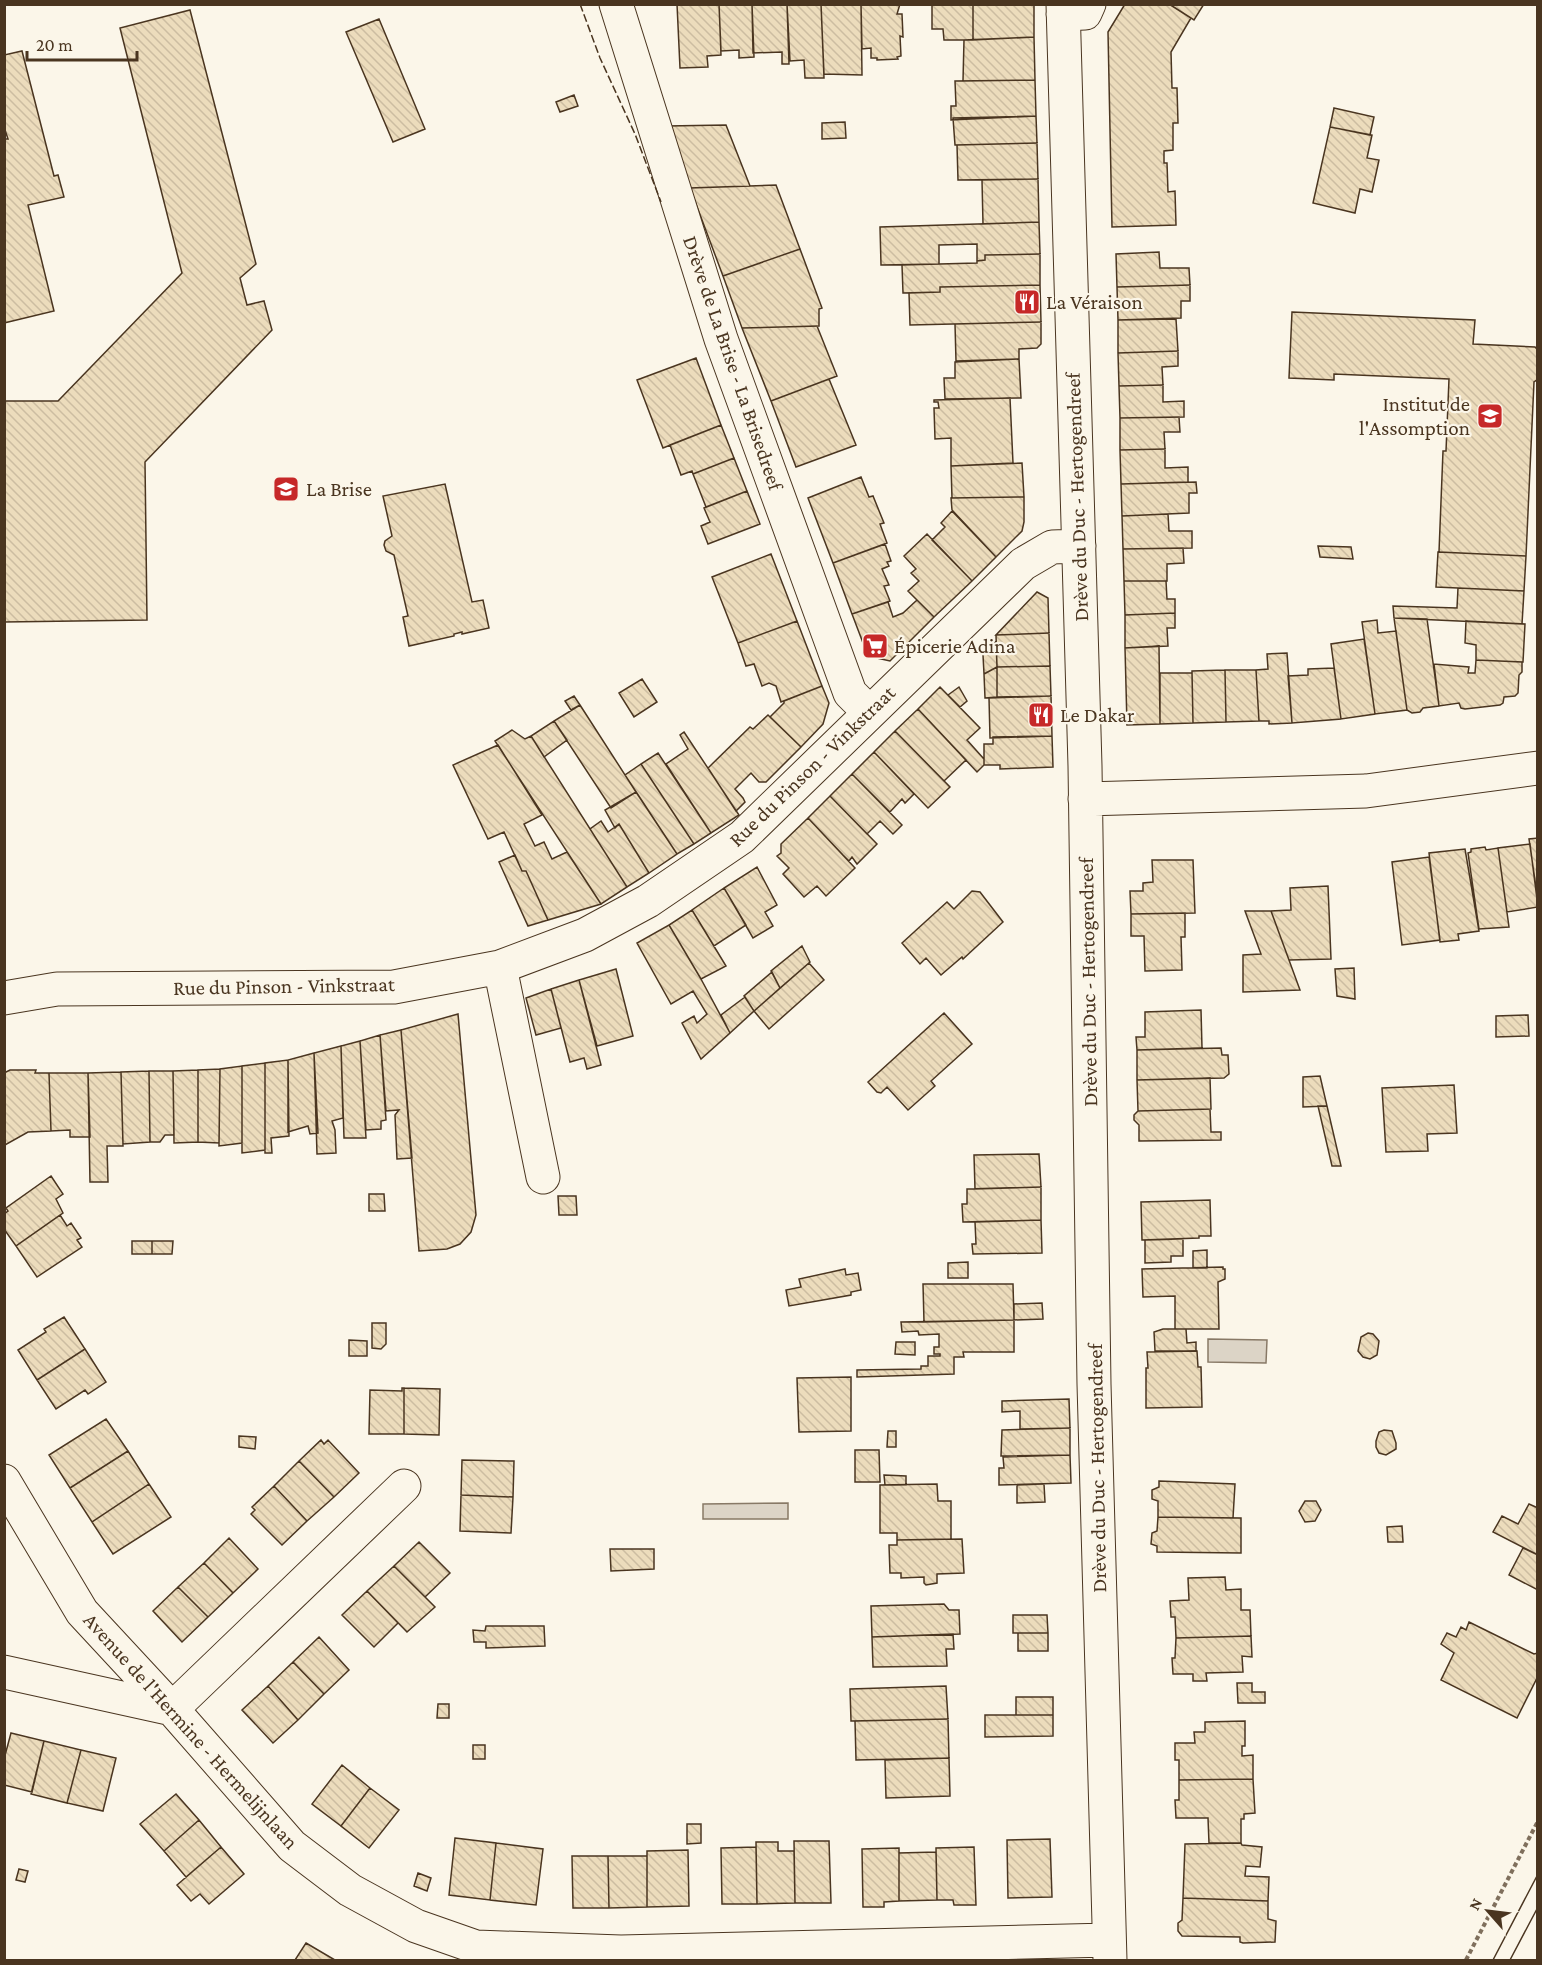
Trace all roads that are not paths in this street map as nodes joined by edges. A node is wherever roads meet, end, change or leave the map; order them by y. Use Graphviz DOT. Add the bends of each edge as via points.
graph roads {
  1 [pos="616,4"];
  2 [pos="1072,8"];
  3 [pos="1079,546"];
  4 [pos="869,712"];
  5 [pos="1538,768"];
  6 [pos="1085,798"];
  7 [pos="500,966"];
  8 [pos="4,973"];
  9 [pos="57,989"];
  10 [pos="4,998"];
  11 [pos="543,1177"];
  12 [pos="4,1481"];
  13 [pos="404,1486"];
  14 [pos="4,1672"];
  15 [pos="172,1709"];
  16 [pos="1110,1950"];
  1 -- 4 [label="street, Drève de La Brise - La Brisedreef" via="721,339 850,693"];
  2 -- 3 [label="street, Drève du Duc - Hertogendreef"];
  3 -- 4 [label="street, Rue du Pinson - Vinkstraat" via="1052,547 1023,564"];
  3 -- 6 [label="street, Drève du Duc - Hertogendreef"];
  4 -- 7 [label="street, Rue du Pinson - Vinkstraat" via="742,837 648,901 585,935"];
  5 -- 6 [label="street" via="1366,791"];
  6 -- 16 [label="street, Drève du Duc - Hertogendreef" via="1094,1384"];
  7 -- 9 [label="street, Rue du Pinson - Vinkstraat" via="394,987"];
  7 -- 11 [label="street"];
  8 -- 9 [label="street, Rue du Pinson - Vinkstraat"];
  9 -- 10 [label="street, Rue du Pinson - Vinkstraat"];
  12 -- 15 [label="street, Avenue de l'Hermine - Hermelijnlaan" via="82,1612"];
  13 -- 15 [label="street"];
  14 -- 15 [label="street"];
  15 -- 16 [label="street, Avenue de l'Hermine - Hermelijnlaan" via="292,1846 350,1890 406,1921 476,1947 621,1952"];
}
